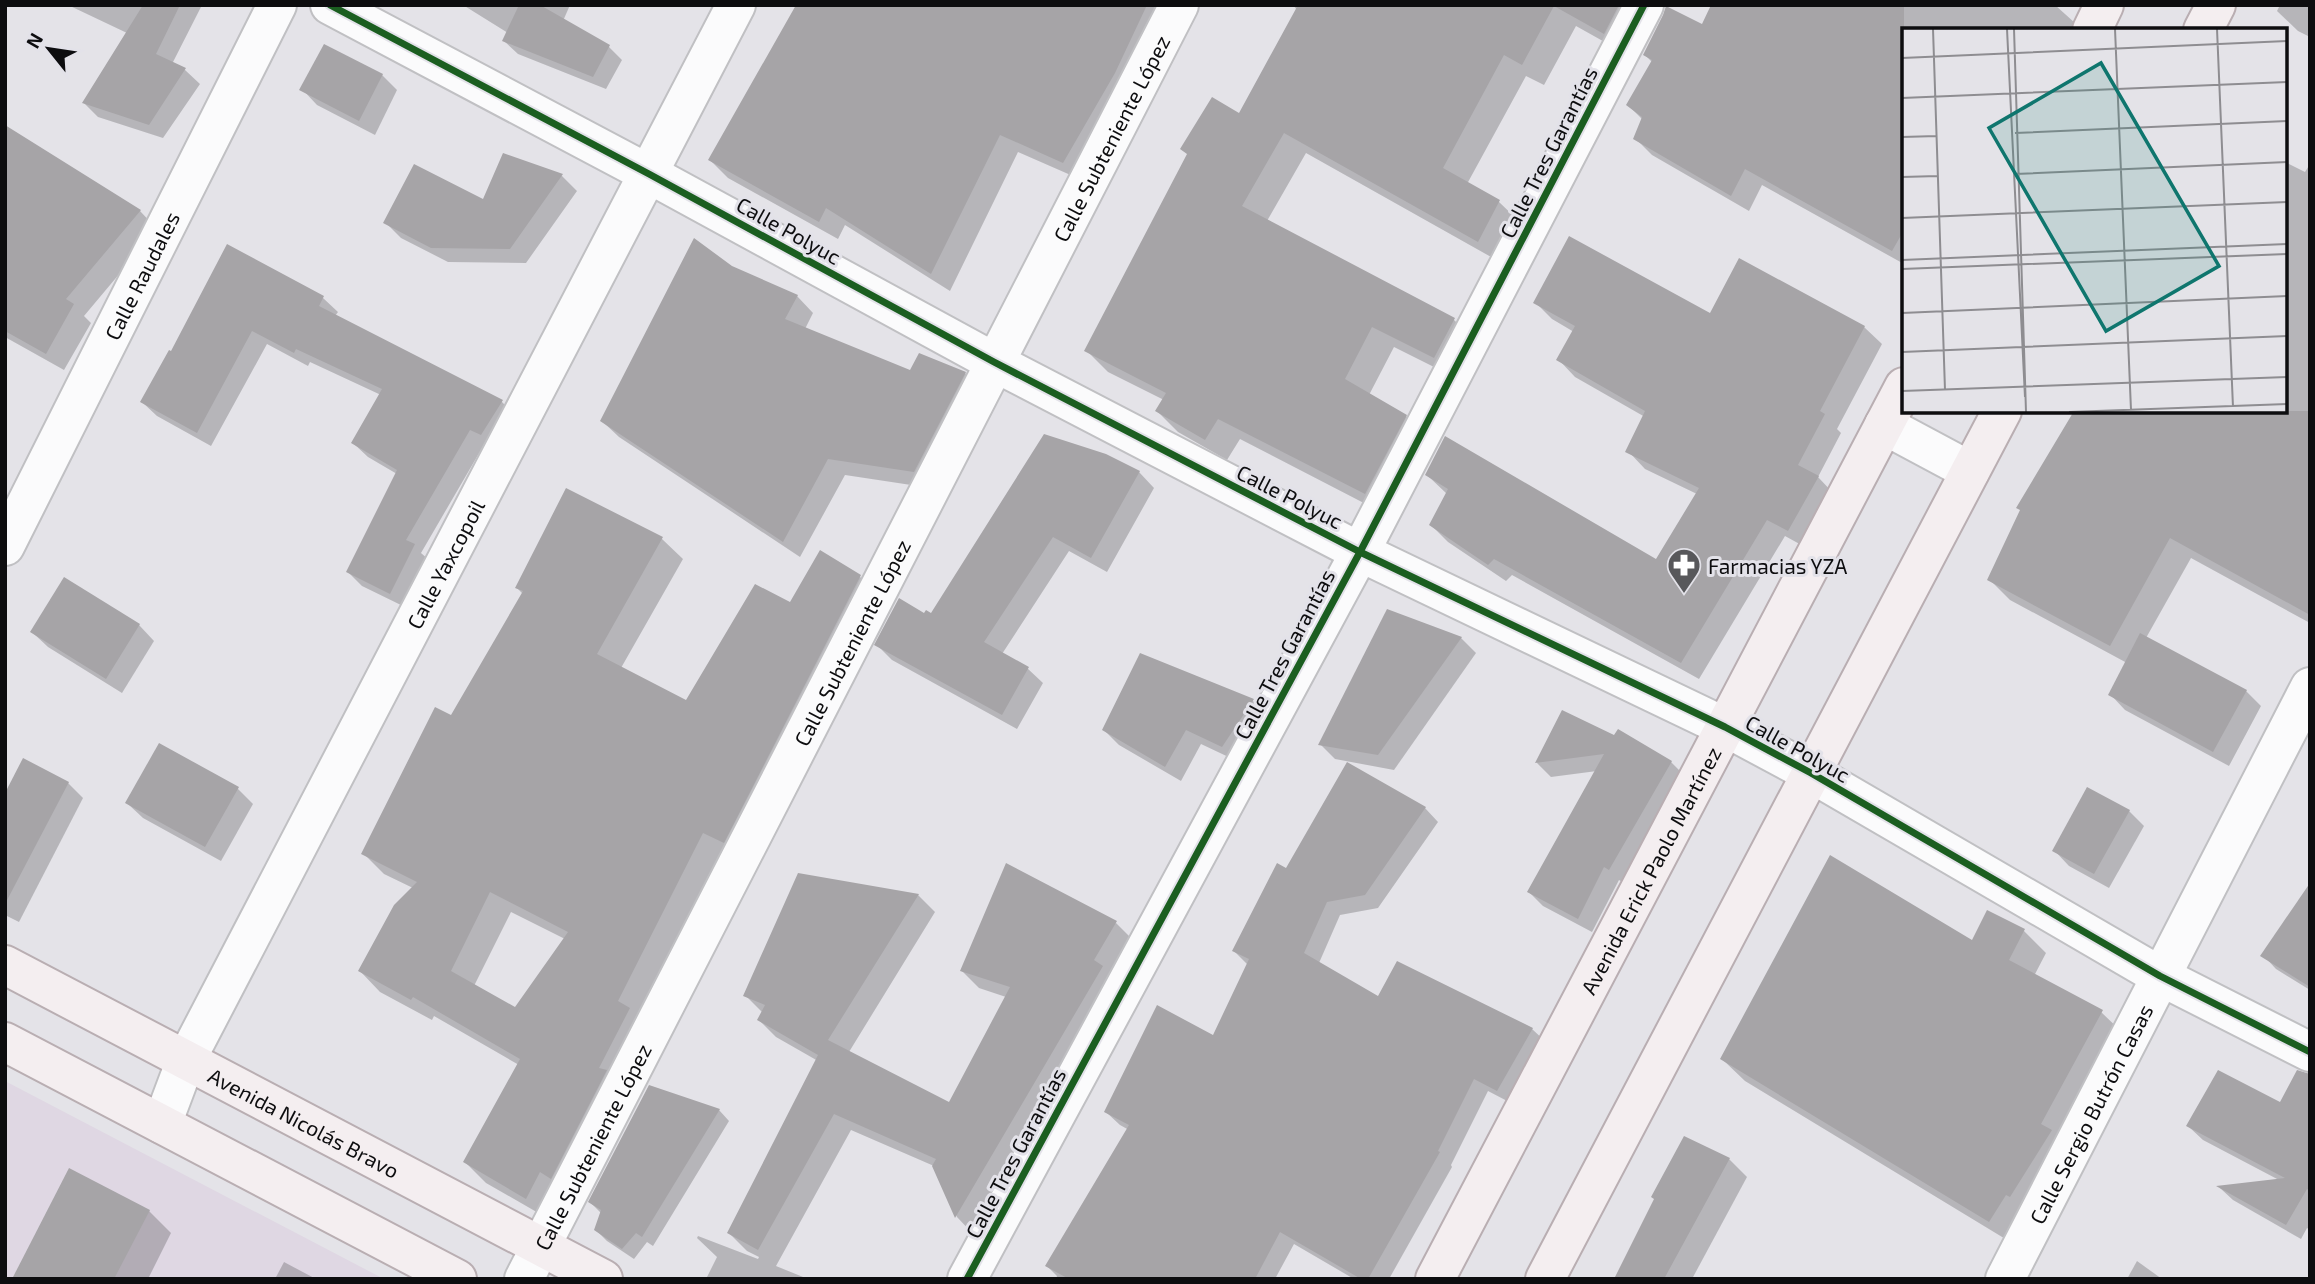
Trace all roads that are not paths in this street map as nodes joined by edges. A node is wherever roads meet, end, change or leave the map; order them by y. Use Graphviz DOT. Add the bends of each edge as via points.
graph roads {
  1 [pos="277,5"];
  2 [pos="330,5"];
  3 [pos="736,5"];
  4 [pos="1180,5"];
  5 [pos="1644,5"];
  6 [pos="2104,5"];
  7 [pos="2216,5"];
  8 [pos="2093,28"];
  9 [pos="2204,28"];
  10 [pos="649,174"];
  11 [pos="994,362"];
  12 [pos="1902,391"];
  13 [pos="2001,413"];
  14 [pos="1884,425"];
  15 [pos="1970,471"];
  16 [pos="5,546"];
  17 [pos="1360,552"];
  18 [pos="2310,687"];
  19 [pos="1725,727"];
  20 [pos="1811,773"];
  21 [pos="5,965"];
  22 [pos="2160,976"];
  23 [pos="5,1042"];
  24 [pos="2310,1052"];
  25 [pos="186,1060"];
  26 [pos="162,1124"];
  27 [pos="532,1262"];
  28 [pos="457,1279"];
  29 [pos="603,1279"];
  30 [pos="967,1279"];
  31 [pos="1435,1279"];
  32 [pos="1545,1279"];
  33 [pos="2005,1279"];
  1 -- 16 [label="street, Calle Raudales"];
  2 -- 10 [label="street, Calle Polyuc"];
  3 -- 10 [label="street, Calle Yaxcopoil"];
  4 -- 11 [label="street, Calle Subteniente López"];
  5 -- 17 [label="street, Calle Tres Garantías"];
  6 -- 8 [label="main road"];
  7 -- 9 [label="main road"];
  10 -- 11 [label="street, Calle Polyuc"];
  10 -- 25 [label="street, Calle Yaxcopoil"];
  11 -- 17 [label="street, Calle Polyuc"];
  11 -- 27 [label="street, Calle Subteniente López"];
  12 -- 14 [label="main road, Avenida Erick Paolo Martínez"];
  13 -- 15 [label="main road"];
  14 -- 15 [label="street"];
  14 -- 19 [label="main road, Avenida Erick Paolo Martínez"];
  15 -- 20 [label="main road"];
  17 -- 19 [label="street, Calle Polyuc"];
  17 -- 30 [label="street, Calle Tres Garantías"];
  18 -- 22 [label="street, Calle Sergio Butrón Casas"];
  19 -- 20 [label="street, Calle Polyuc"];
  19 -- 31 [label="main road, Avenida Erick Paolo Martínez"];
  20 -- 22 [label="street, Calle Polyuc"];
  20 -- 32 [label="main road"];
  21 -- 25 [label="main road, Avenida Nicolás Bravo"];
  22 -- 24 [label="street, Calle Polyuc"];
  22 -- 33 [label="street, Calle Sergio Butrón Casas"];
  23 -- 26 [label="main road"];
  25 -- 26 [label="street, Calle Yaxcopoil"];
  25 -- 27 [label="main road, Avenida Nicolás Bravo"];
  26 -- 28 [label="main road"];
  27 -- 29 [label="main road, Avenida Nicolás Bravo"];
}
